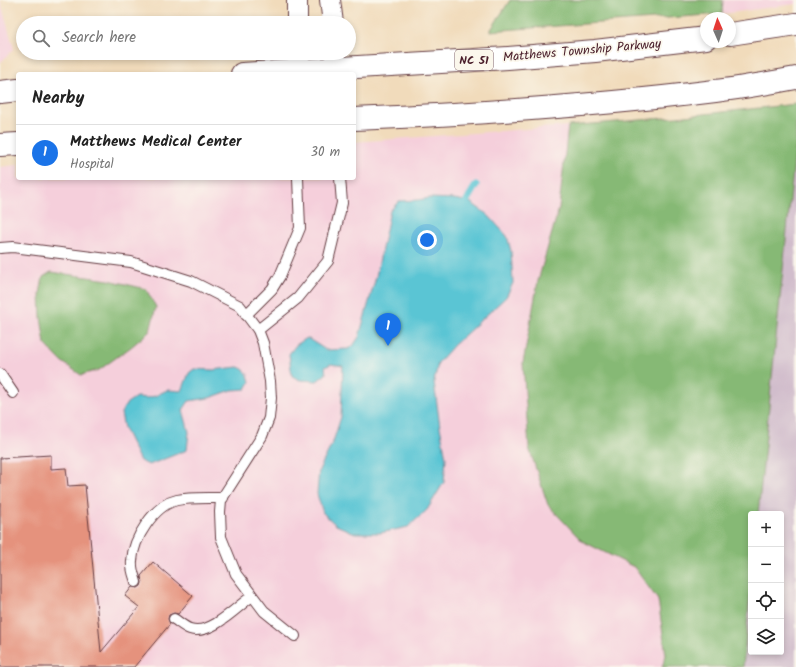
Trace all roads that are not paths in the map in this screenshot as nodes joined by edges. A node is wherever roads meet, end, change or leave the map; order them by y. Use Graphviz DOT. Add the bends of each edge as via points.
graph roads {
  1 [pos="297,0"];
  2 [pos="330,0"];
  3 [pos="297,16"];
  4 [pos="332,16"];
  5 [pos="796,24"];
  6 [pos="736,33"];
  7 [pos="700,39"];
  8 [pos="335,65"];
  9 [pos="298,66"];
  10 [pos="256,72"];
  11 [pos="796,78"];
  12 [pos="16,90"];
  13 [pos="0,92"];
  14 [pos="356,119"];
  15 [pos="16,144"];
  16 [pos="0,146"];
  17 [pos="298,180"];
  18 [pos="340,180"];
  19 [pos="0,248"];
  20 [pos="246,315"];
  21 [pos="258,330"];
  22 [pos="0,374"];
  23 [pos="13,393"];
  24 [pos="223,498"];
  25 [pos="136,582"];
  26 [pos="252,596"];
  27 [pos="174,619"];
  28 [pos="296,636"];
  1 -- 3 [label="street"];
  2 -- 4 [label="street"];
  5 -- 6 [label="main road"];
  7 -- 8 [label="main road, Matthews Township Parkway / NC 51" via="595,51 430,64"];
  8 -- 9 [label="main road, Matthews Township Parkway / NC 51"];
  9 -- 10 [label="main road, Matthews Township Parkway / NC 51"];
  11 -- 14 [label="main road" via="717,91 601,104 437,116"];
  12 -- 13 [label="main road"];
  15 -- 16 [label="main road"];
  17 -- 20 [label="lane" via="300,228 272,289"];
  18 -- 21 [label="lane" via="342,203 328,261 298,298"];
  19 -- 20 [label="lane" via="12,247 131,262 191,281 240,306"];
  20 -- 21 [label="lane"];
  21 -- 24 [label="lane" via="270,381 272,398 269,418 262,436"];
  22 -- 23 [label="lane"];
  24 -- 25 [label="lane" via="176,500 153,514 139,536 132,560"];
  24 -- 26 [label="lane" via="220,512 221,537 236,574"];
  26 -- 27 [label="lane" via="211,628 201,631 189,629"];
  26 -- 28 [label="lane" via="264,611"];
}
